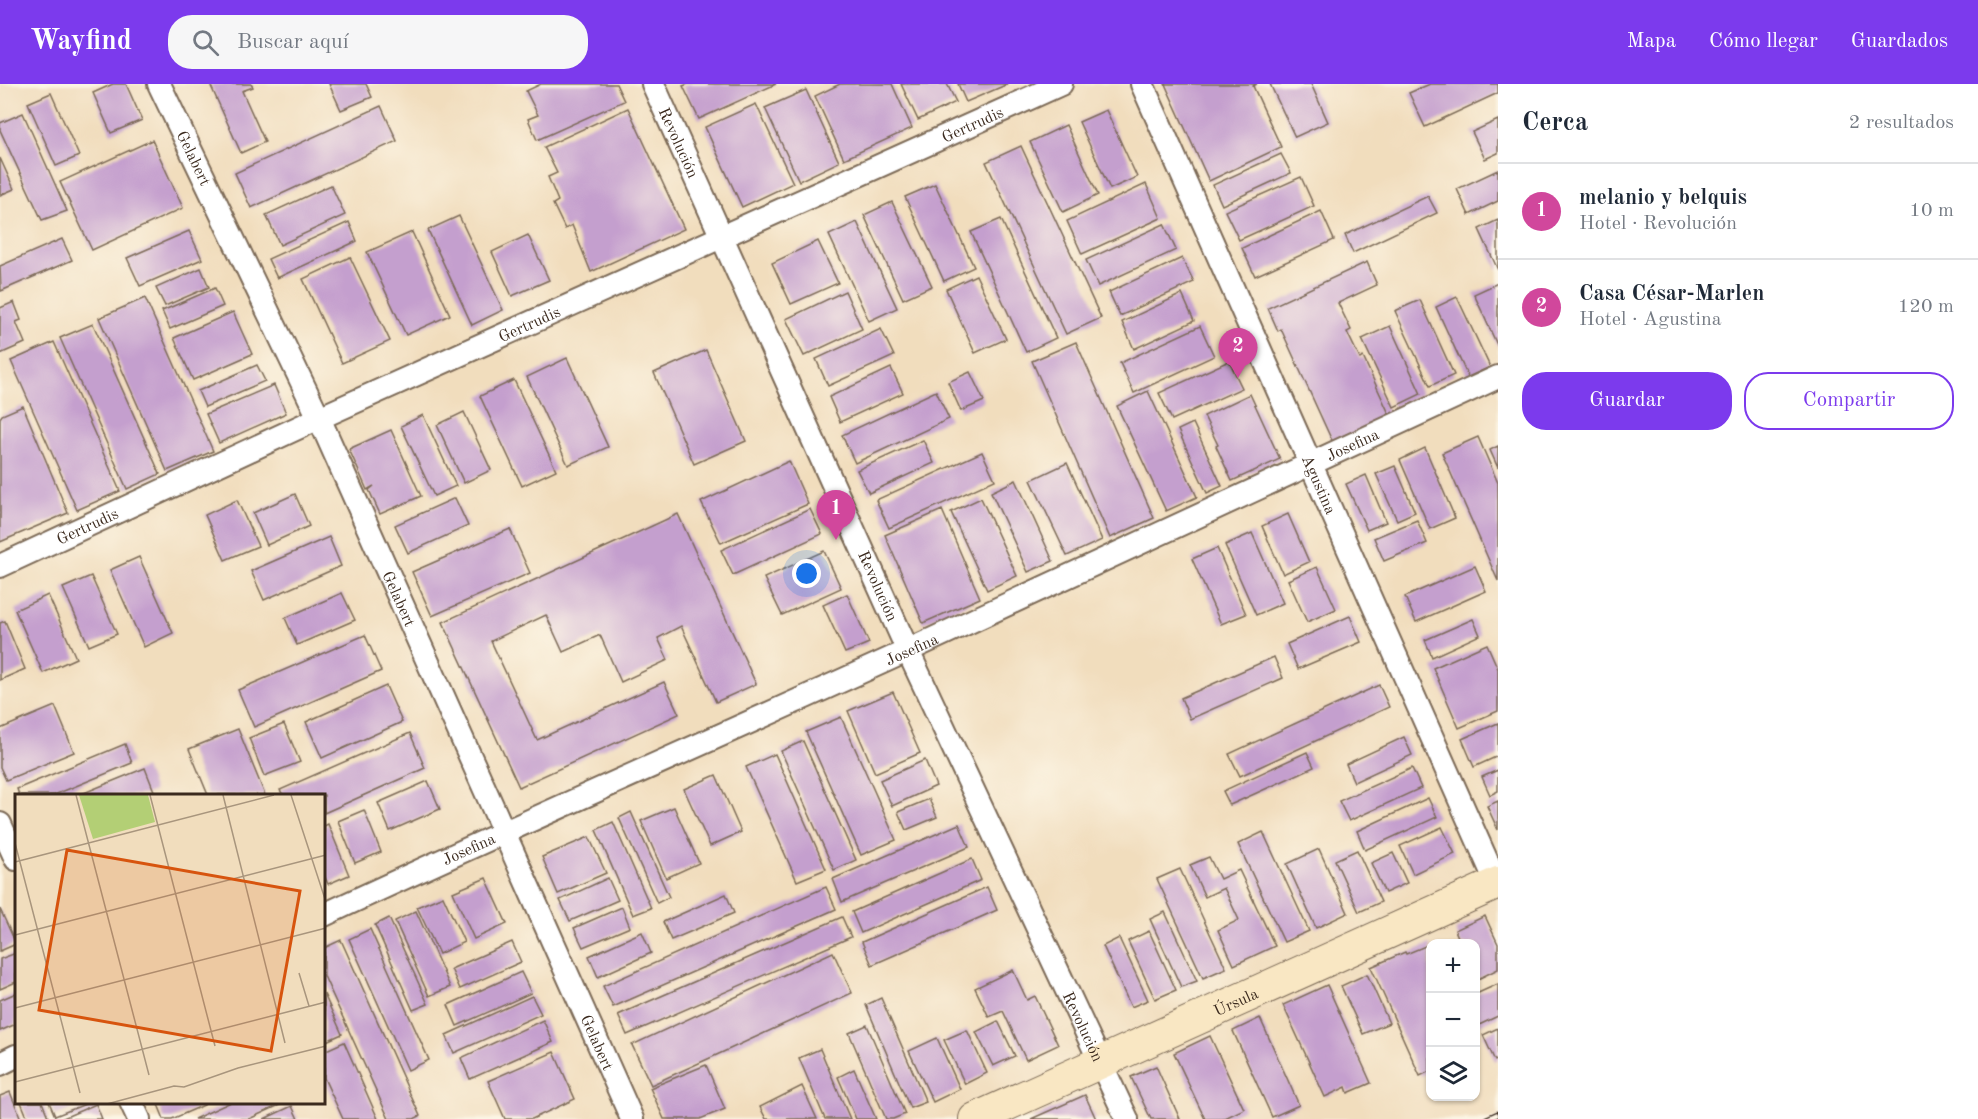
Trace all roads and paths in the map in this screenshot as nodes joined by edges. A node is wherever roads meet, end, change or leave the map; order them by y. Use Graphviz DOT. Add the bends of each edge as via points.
graph roads {
  1 [pos="159,84"];
  2 [pos="653,84"];
  3 [pos="1061,84"];
  4 [pos="1142,84"];
  5 [pos="722,238"];
  6 [pos="1498,378"];
  7 [pos="319,418"];
  8 [pos="1311,462"];
  9 [pos="0,566"];
  10 [pos="908,651"];
  11 [pos="0,824"];
  12 [pos="503,832"];
  13 [pos="15,857"];
  14 [pos="1498,884"];
  15 [pos="326,914"];
  16 [pos="15,1056"];
  17 [pos="1101,1062"];
  18 [pos="0,1064"];
  19 [pos="132,1104"];
  20 [pos="139,1119"];
  21 [pos="632,1119"];
  22 [pos="975,1119"];
  23 [pos="1127,1119"];
  1 -- 7 [label="street, Gelabert"];
  2 -- 5 [label="street, Revolución"];
  3 -- 5 [label="street, Gertrudis"];
  4 -- 8 [label="street, Agustina"];
  5 -- 7 [label="street, Gertrudis"];
  5 -- 10 [label="street, Revolución"];
  6 -- 8 [label="street, Josefina"];
  7 -- 9 [label="street, Gertrudis"];
  7 -- 12 [label="street, Gelabert"];
  8 -- 10 [label="street, Josefina"];
  8 -- 14 [label="street, Agustina"];
  10 -- 12 [label="street, Josefina"];
  10 -- 17 [label="street, Revolución"];
  11 -- 13 [label="street"];
  12 -- 15 [label="street, Josefina"];
  12 -- 21 [label="street, Gelabert"];
  14 -- 17 [label="street, Úrsula"];
  16 -- 18 [label="street"];
  17 -- 22 [label="street, Úrsula"];
  17 -- 23 [label="street, Revolución"];
  19 -- 20 [label="street"];
}
